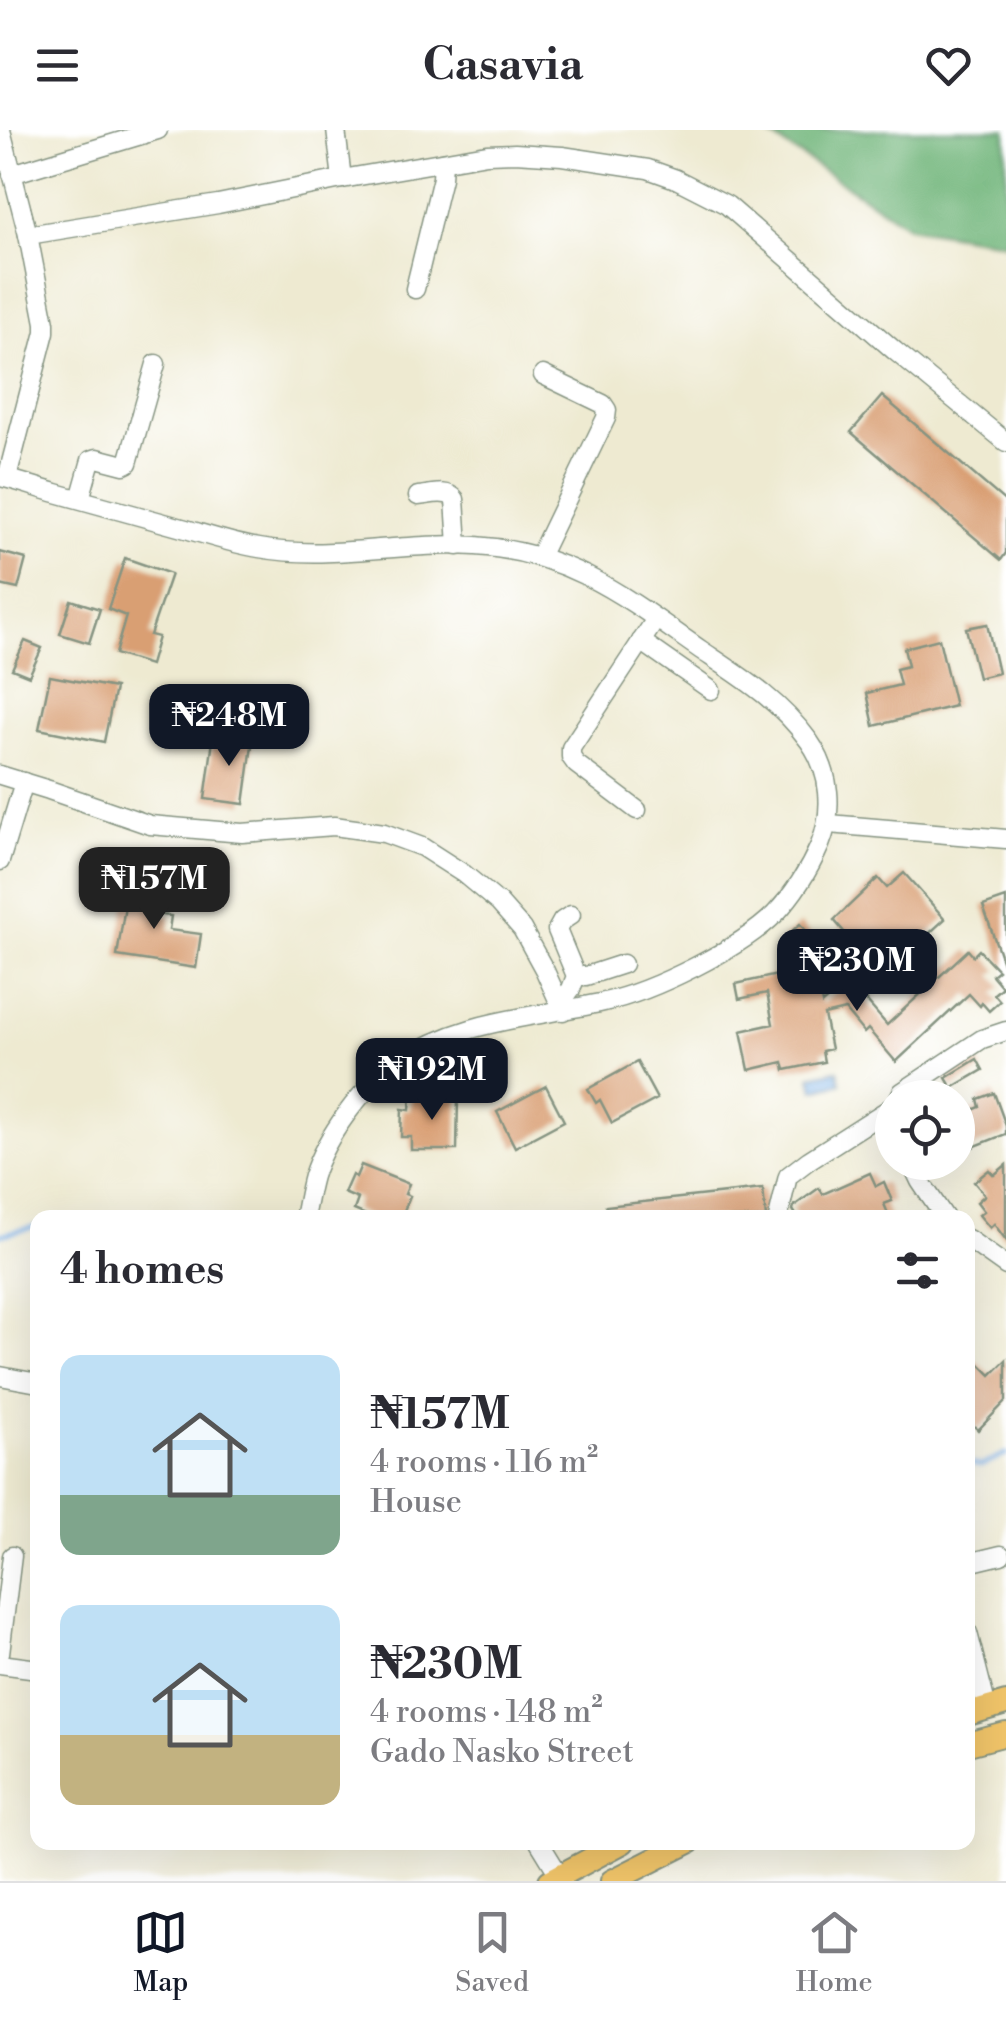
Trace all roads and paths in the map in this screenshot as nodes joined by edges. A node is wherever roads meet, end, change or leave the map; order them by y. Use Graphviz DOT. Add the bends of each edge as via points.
graph roads {
  1 [pos="1,130"];
  2 [pos="158,130"];
  3 [pos="336,130"];
  4 [pos="443,162"];
  5 [pos="12,174"];
  6 [pos="342,179"];
  7 [pos="28,235"];
  8 [pos="415,289"];
  9 [pos="156,364"];
  10 [pos="542,375"];
  11 [pos="1006,442"];
  12 [pos="4,477"];
  13 [pos="418,496"];
  14 [pos="80,500"];
  15 [pos="458,546"];
  16 [pos="539,557"];
  17 [pos="656,618"];
  18 [pos="641,642"];
  19 [pos="711,690"];
  20 [pos="0,776"];
  21 [pos="24,782"];
  22 [pos="637,810"];
  23 [pos="829,824"];
  24 [pos="1006,839"];
  25 [pos="0,860"];
  26 [pos="571,915"];
  27 [pos="623,964"];
  28 [pos="576,976"];
  29 [pos="561,1007"];
  30 [pos="1006,1031"];
  31 [pos="920,1080"];
  32 [pos="875,1118"];
  33 [pos="920,1180"];
  34 [pos="306,1210"];
  35 [pos="780,1210"];
  36 [pos="939,1210"];
  37 [pos="975,1244"];
  38 [pos="1006,1266"];
  39 [pos="0,1376"];
  40 [pos="30,1382"];
  41 [pos="1002,1554"];
  42 [pos="12,1556"];
  43 [pos="975,1561"];
  44 [pos="0,1652"];
  45 [pos="975,1661"];
  46 [pos="0,1664"];
  47 [pos="30,1668"];
  48 [pos="987,1708"];
  49 [pos="1006,1734"];
  50 [pos="975,1742"];
  51 [pos="544,1850"];
  52 [pos="609,1850"];
  53 [pos="674,1850"];
  54 [pos="558,1879"];
  55 [pos="612,1881"];
  1 -- 5 [label="street"];
  2 -- 5 [label="street"];
  3 -- 6 [label="street"];
  4 -- 6 [label="street"];
  4 -- 8 [label="street"];
  4 -- 11 [label="street" via="515,153 620,163 710,196"];
  5 -- 7 [label="street"];
  6 -- 7 [label="street"];
  7 -- 12 [label="street" via="44,332"];
  9 -- 14 [label="street" via="128,463 91,460"];
  10 -- 16 [label="street" via="607,410"];
  12 -- 14 [label="street"];
  13 -- 15 [label="street" via="444,493 455,499"];
  14 -- 15 [label="street" via="256,548 302,554"];
  15 -- 16 [label="street"];
  16 -- 17 [label="street" via="594,578"];
  17 -- 18 [label="street"];
  17 -- 23 [label="street" via="774,700 798,728 827,780"];
  18 -- 19 [label="street"];
  18 -- 22 [label="street" via="571,756"];
  20 -- 21 [label="street"];
  21 -- 25 [label="street"];
  21 -- 29 [label="street" via="150,825 242,832 334,826 422,847 476,883 522,929"];
  23 -- 24 [label="street"];
  23 -- 29 [label="street" via="796,889 736,944 612,1001"];
  26 -- 28 [label="street" via="557,930"];
  27 -- 28 [label="street"];
  28 -- 29 [label="street"];
  29 -- 34 [label="street" via="477,1026 395,1064 362,1095 324,1151"];
  30 -- 31 [label="street"];
  32 -- 35 [label="street" via="788,1176"];
  33 -- 36 [label="street"];
  37 -- 38 [label="street"];
  39 -- 40 [label="street"];
  41 -- 43 [label="street"];
  42 -- 44 [label="street"];
  45 -- 48 [label="street"];
  46 -- 47 [label="street"];
  49 -- 50 [label="main road"];
  51 -- 54 [label="street"];
  52 -- 54 [label="main road"];
  53 -- 55 [label="main road"];
}
